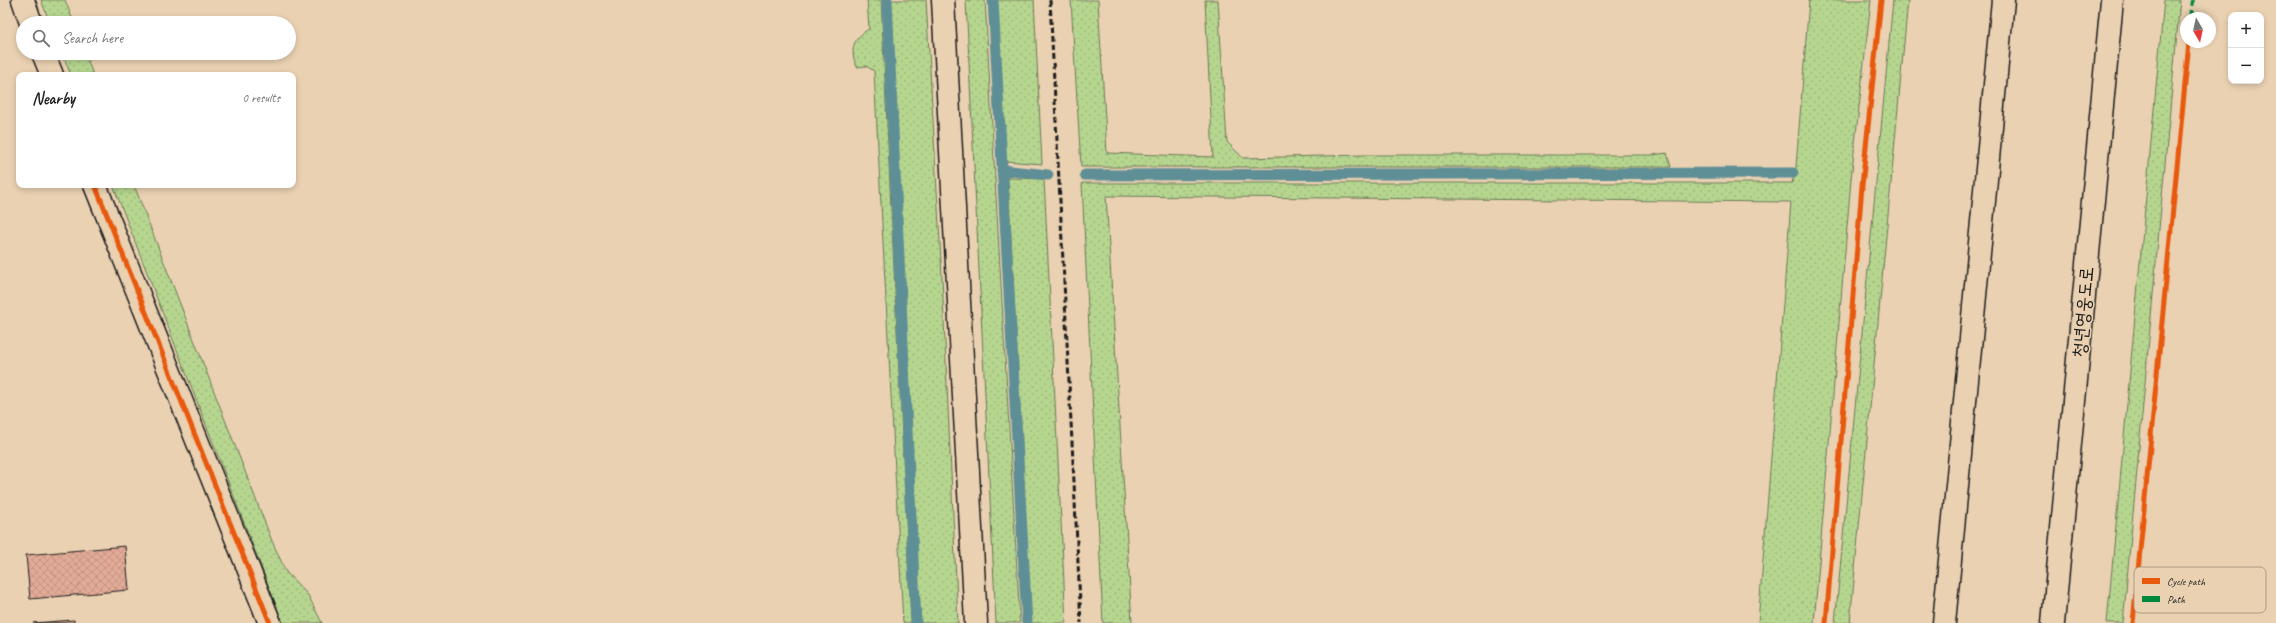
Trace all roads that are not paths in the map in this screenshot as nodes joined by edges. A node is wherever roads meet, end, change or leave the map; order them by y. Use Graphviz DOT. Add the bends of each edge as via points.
graph roads {
  1 [pos="23,0"];
  2 [pos="943,0"];
  3 [pos="2003,0"];
  4 [pos="2112,0"];
  5 [pos="29,16"];
  6 [pos="46,60"];
  7 [pos="51,72"];
  8 [pos="96,188"];
  9 [pos="270,623"];
  10 [pos="976,623"];
  11 [pos="1944,623"];
  12 [pos="2053,623"];
  1 -- 5 [label="main road"];
  2 -- 10 [label="main road"];
  3 -- 11 [label="main road"];
  4 -- 12 [label="main road, 청년영웅도로"];
  6 -- 7 [label="main road"];
  8 -- 9 [label="main road"];
}
